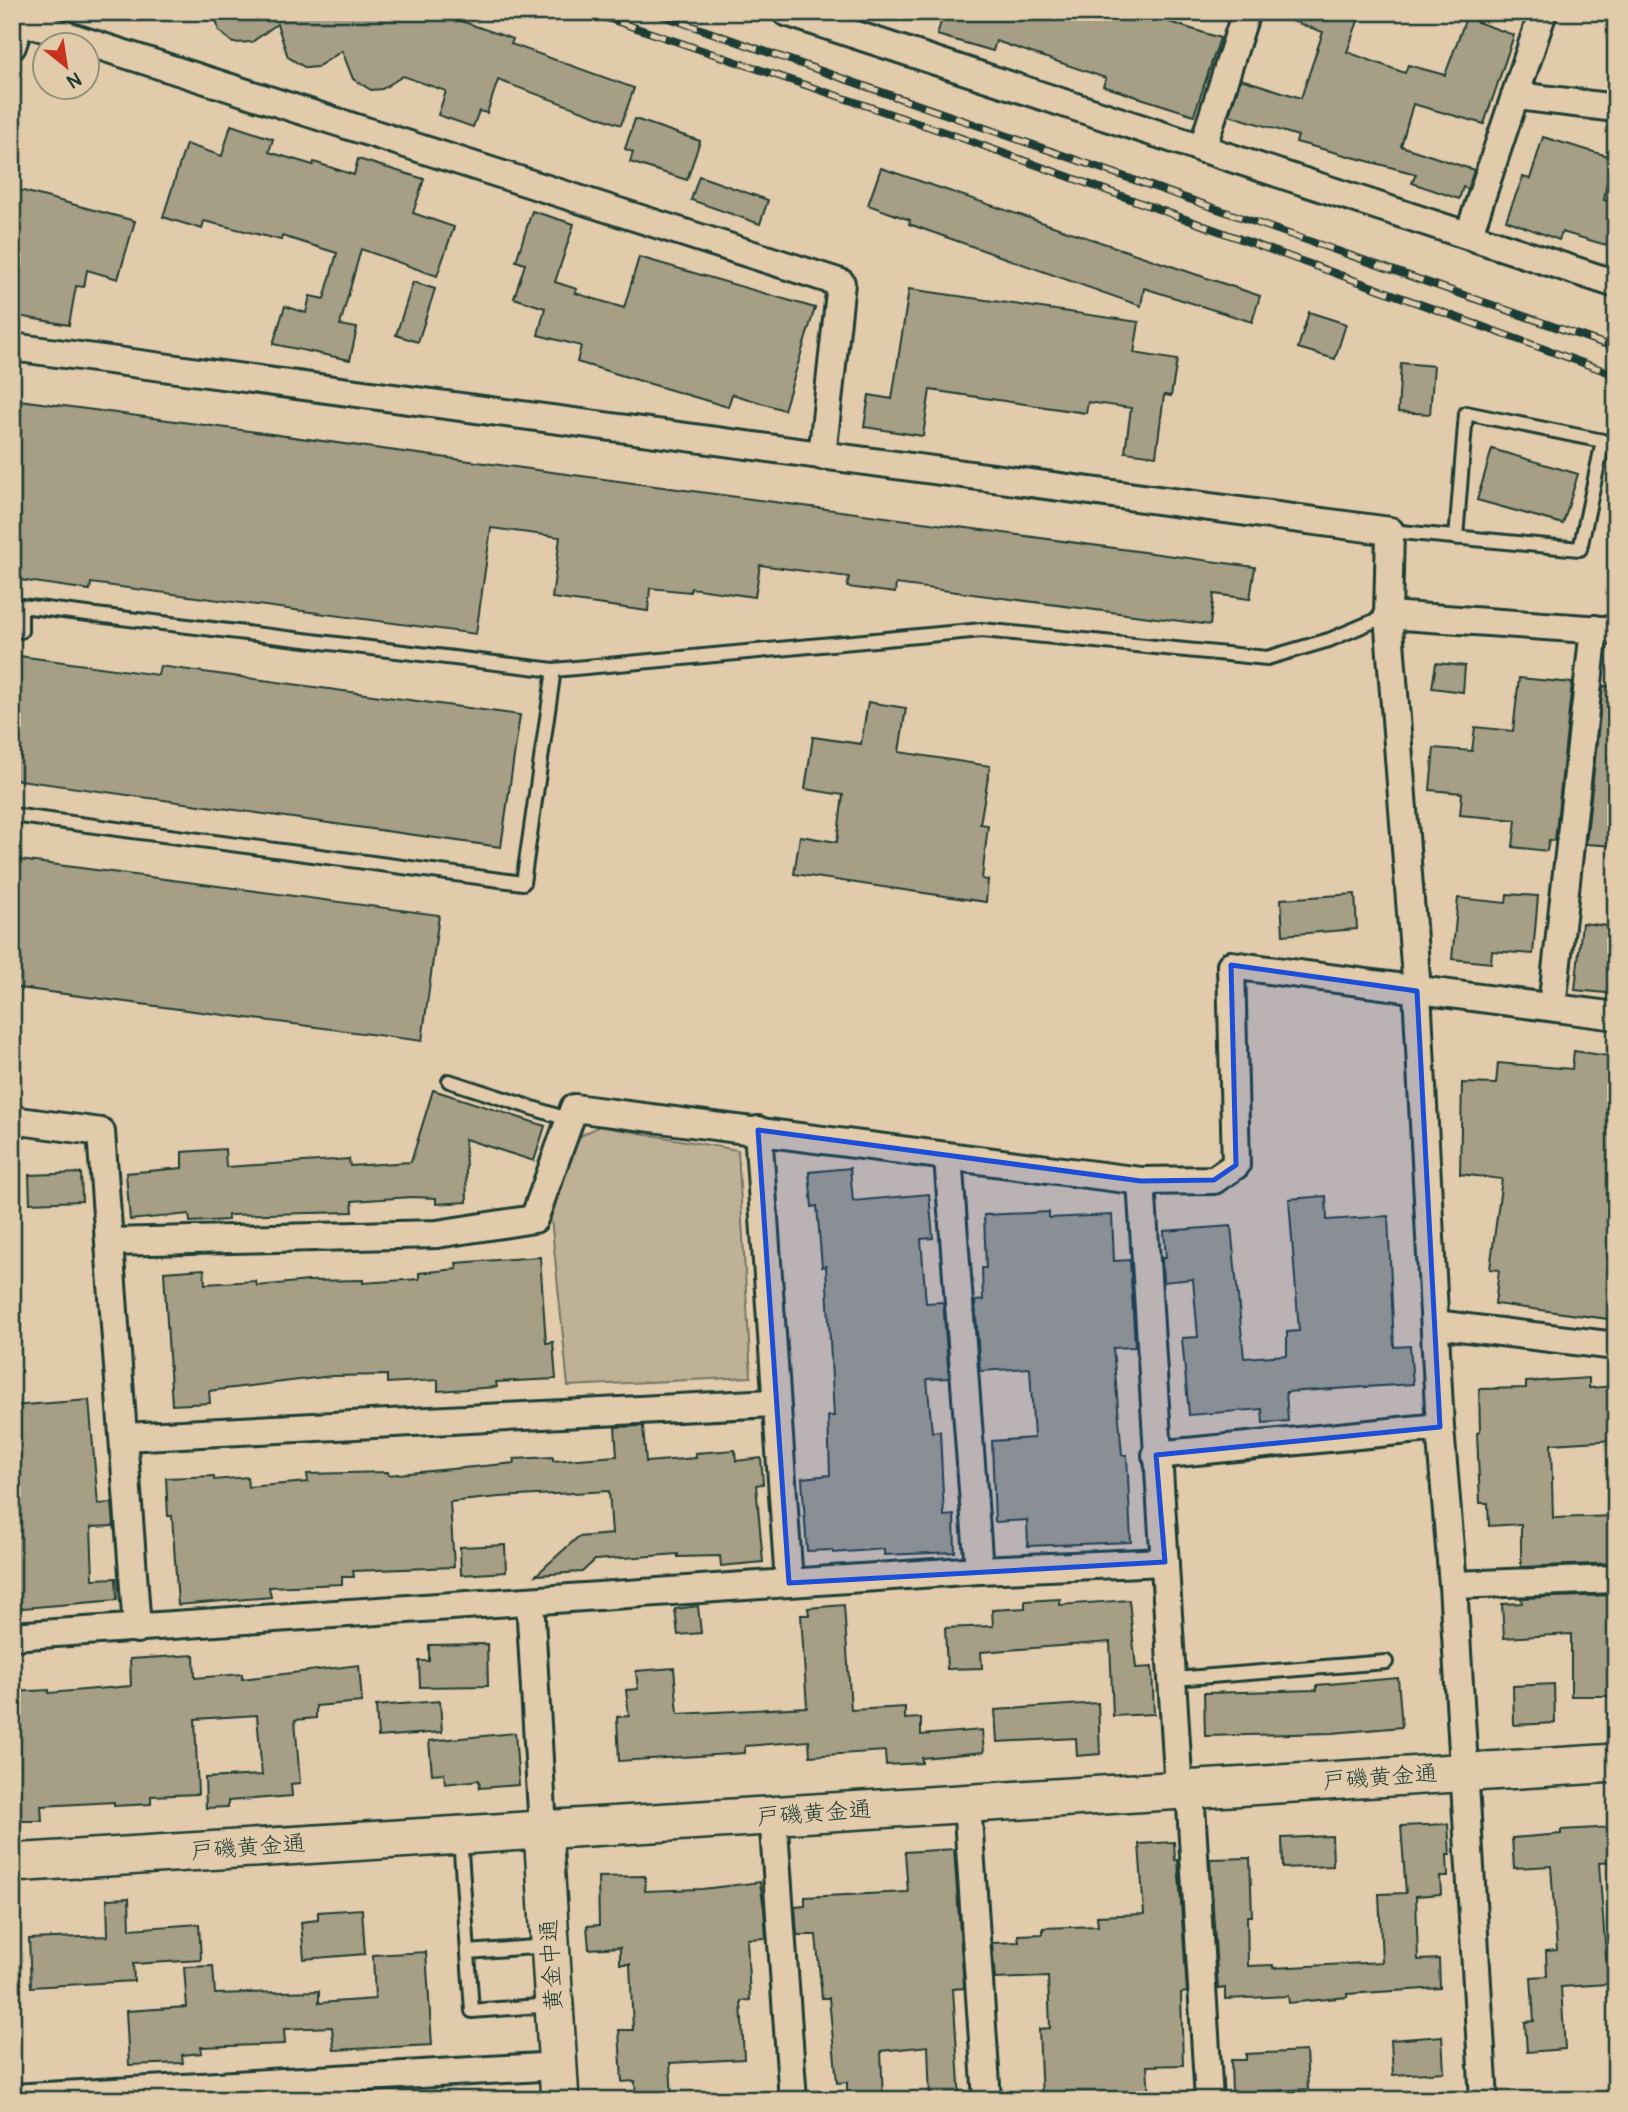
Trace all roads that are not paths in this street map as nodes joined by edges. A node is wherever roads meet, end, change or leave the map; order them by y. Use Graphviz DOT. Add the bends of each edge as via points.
graph roads {
  1 [pos="786,12"];
  2 [pos="1543,12"];
  3 [pos="1245,13"];
  4 [pos="16,19"];
  5 [pos="12,46"];
  6 [pos="1517,96"];
  7 [pos="1616,108"];
  8 [pos="1202,149"];
  9 [pos="1469,234"];
  10 [pos="1616,284"];
  11 [pos="12,347"];
  12 [pos="822,456"];
  13 [pos="1390,531"];
  14 [pos="1456,538"];
  15 [pos="1388,615"];
  16 [pos="12,629"];
  17 [pos="1605,630"];
  18 [pos="554,670"];
  19 [pos="12,815"];
  20 [pos="1417,991"];
  21 [pos="1552,1007"];
  22 [pos="1616,1016"];
  23 [pos="449,1081"];
  24 [pos="12,1120"];
  25 [pos="570,1120"];
  26 [pos="758,1130"];
  27 [pos="948,1157"];
  28 [pos="1141,1181"];
  29 [pos="109,1242"];
  30 [pos="1435,1324"];
  31 [pos="1616,1346"];
  32 [pos="774,1403"];
  33 [pos="1440,1427"];
  34 [pos="124,1437"];
  35 [pos="1156,1455"];
  36 [pos="1165,1562"];
  37 [pos="979,1570"];
  38 [pos="1616,1579"];
  39 [pos="789,1583"];
  40 [pos="1453,1585"];
  41 [pos="530,1601"];
  42 [pos="137,1629"];
  43 [pos="12,1636"];
  44 [pos="1386,1662"];
  45 [pos="1174,1679"];
  46 [pos="1616,1763"];
  47 [pos="1464,1772"];
  48 [pos="1184,1791"];
  49 [pos="967,1802"];
  50 [pos="773,1815"];
  51 [pos="544,1830"];
  52 [pos="459,1833"];
  53 [pos="12,1863"];
  54 [pos="550,1945"];
  55 [pos="468,1952"];
  56 [pos="554,2005"];
  57 [pos="559,2083"];
  58 [pos="351,2089"];
  59 [pos="161,2094"];
  60 [pos="12,2098"];
  61 [pos="793,2100"];
  62 [pos="987,2100"];
  63 [pos="1209,2100"];
  64 [pos="1484,2100"];
  1 -- 8 [label="street"];
  2 -- 6 [label="street"];
  3 -- 8 [label="street"];
  4 -- 5 [label="street"];
  4 -- 12 [label="street" via="841,283"];
  6 -- 7 [label="street"];
  6 -- 9 [label="street"];
  8 -- 9 [label="street"];
  9 -- 10 [label="street"];
  11 -- 12 [label="street"];
  12 -- 13 [label="street"];
  13 -- 14 [label="lane"];
  13 -- 15 [label="street"];
  14 -- 14 [label="lane" via="1466,413 1603,441 1580,549"];
  15 -- 17 [label="street"];
  15 -- 18 [label="lane" via="1329,640 1268,658 982,630"];
  15 -- 20 [label="street"];
  16 -- 18 [label="lane" via="21,631 21,606"];
  17 -- 21 [label="street"];
  18 -- 19 [label="lane" via="523,883"];
  20 -- 21 [label="street"];
  20 -- 28 [label="street" via="1231,965 1236,1165 1214,1180"];
  20 -- 30 [label="street"];
  21 -- 22 [label="street"];
  23 -- 25 [label="lane"];
  24 -- 29 [label="street" via="101,1132"];
  25 -- 26 [label="street" via="574,1108"];
  25 -- 29 [label="street" via="534,1219 437,1234"];
  26 -- 27 [label="street"];
  26 -- 32 [label="street"];
  27 -- 28 [label="street"];
  27 -- 37 [label="street"];
  28 -- 35 [label="street"];
  29 -- 34 [label="street"];
  30 -- 31 [label="street"];
  30 -- 33 [label="street"];
  32 -- 34 [label="street"];
  32 -- 39 [label="street"];
  33 -- 35 [label="street"];
  33 -- 40 [label="street"];
  34 -- 42 [label="street"];
  35 -- 36 [label="street"];
  36 -- 37 [label="street"];
  36 -- 45 [label="street"];
  37 -- 39 [label="street"];
  38 -- 40 [label="street"];
  39 -- 41 [label="street"];
  40 -- 47 [label="street"];
  41 -- 42 [label="street"];
  41 -- 51 [label="street"];
  42 -- 43 [label="street"];
  44 -- 45 [label="lane"];
  45 -- 48 [label="street"];
  46 -- 47 [label="street, 戸磯黄金通"];
  47 -- 48 [label="street, 戸磯黄金通"];
  47 -- 64 [label="street"];
  48 -- 49 [label="street, 戸磯黄金通"];
  48 -- 63 [label="street"];
  49 -- 50 [label="street, 戸磯黄金通"];
  49 -- 62 [label="street"];
  50 -- 51 [label="street, 戸磯黄金通"];
  50 -- 61 [label="street"];
  51 -- 52 [label="street, 戸磯黄金通"];
  51 -- 54 [label="street, 黄金中通"];
  52 -- 53 [label="street, 戸磯黄金通"];
  52 -- 55 [label="lane"];
  54 -- 55 [label="lane"];
  54 -- 56 [label="street, 黄金中通"];
  55 -- 56 [label="lane" via="472,2011"];
  56 -- 57 [label="street, 黄金中通"];
  57 -- 58 [label="street"];
  58 -- 59 [label="street"];
  59 -- 60 [label="street"];
}
